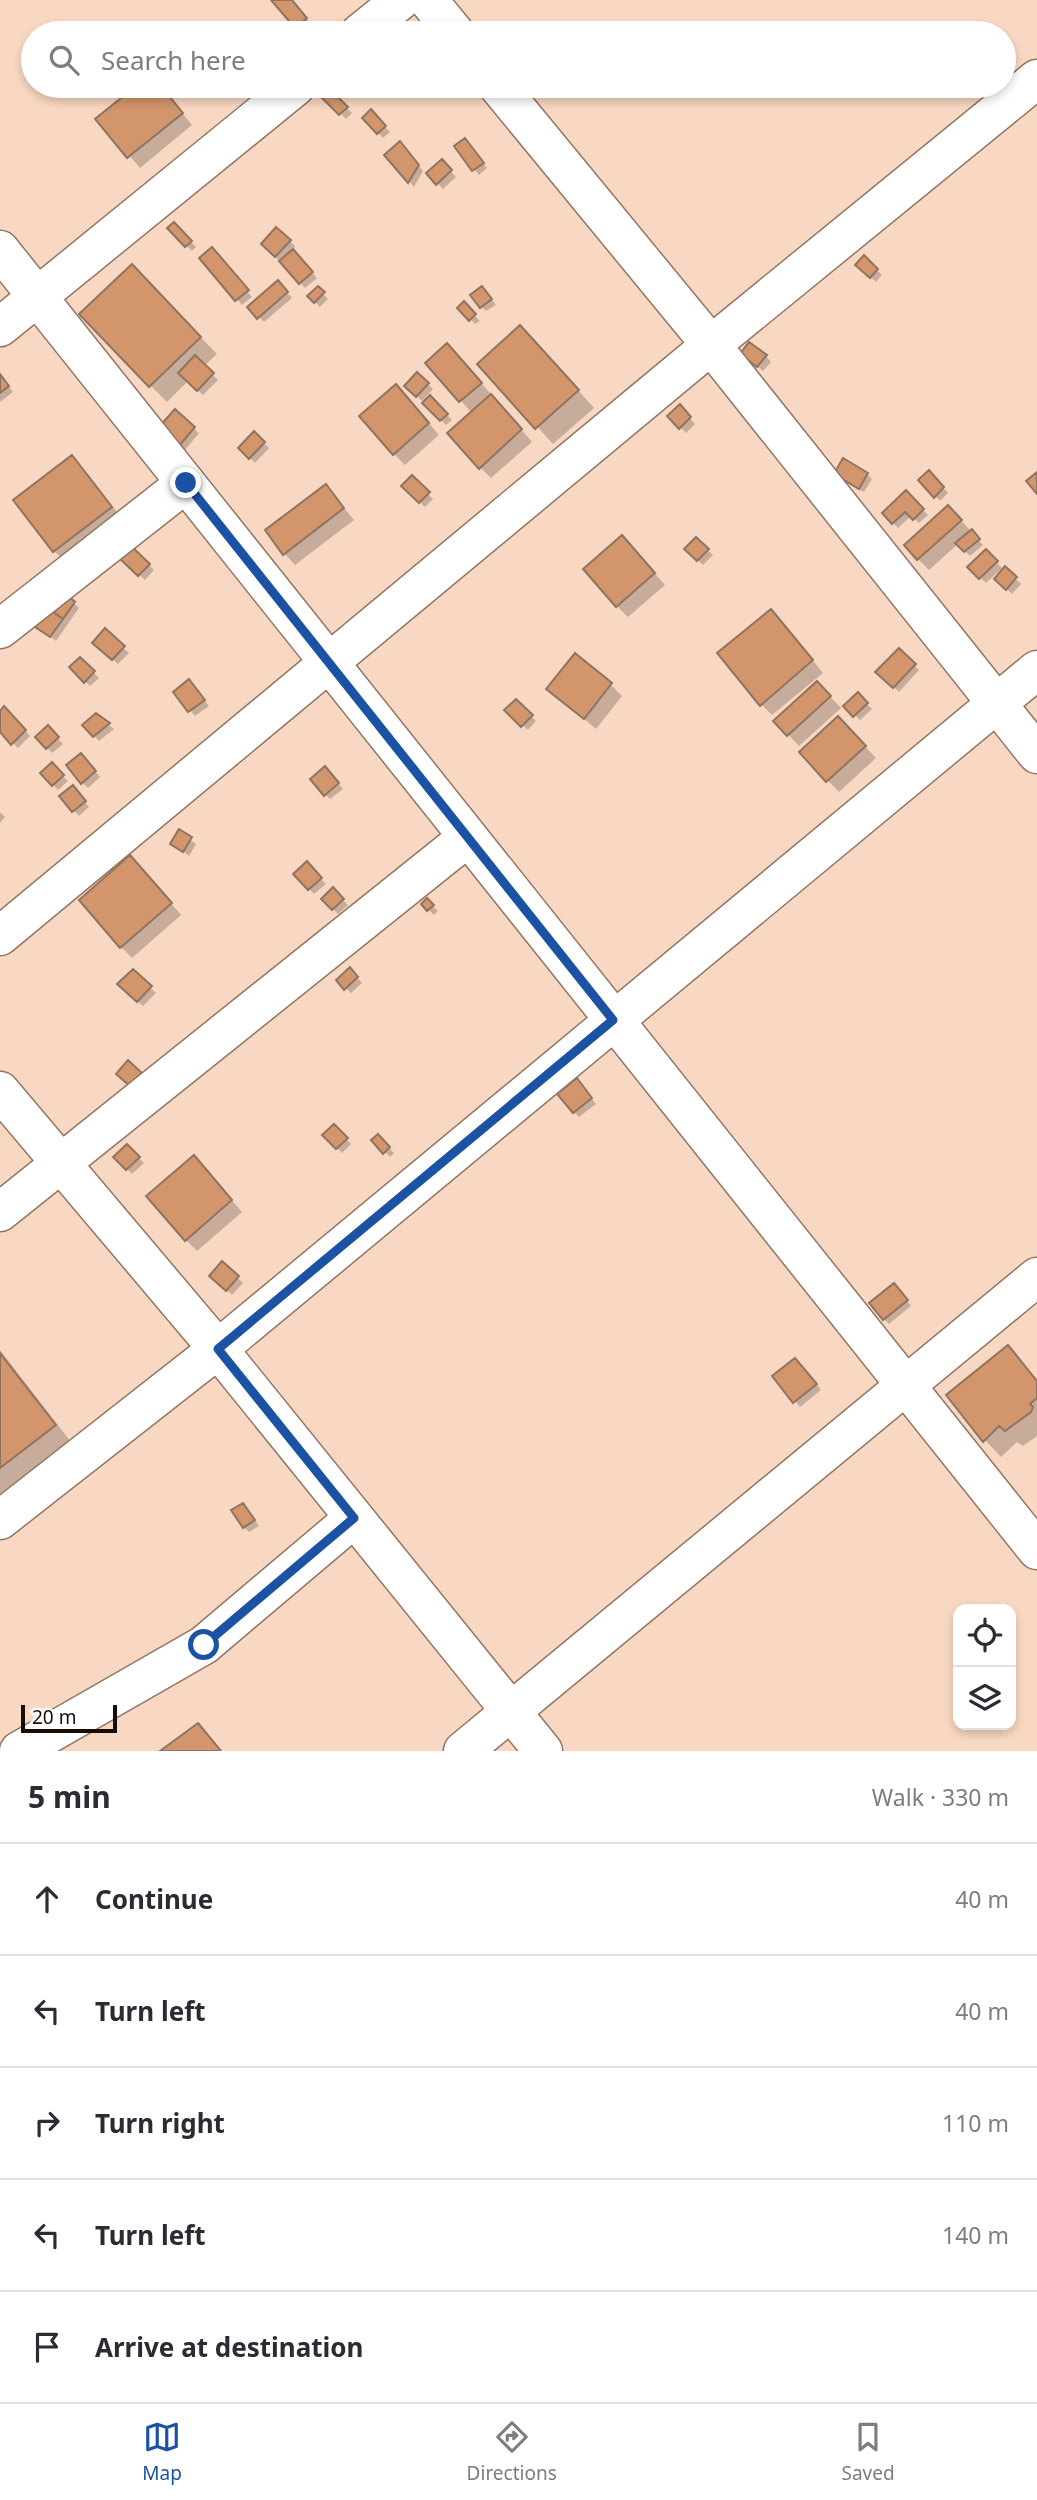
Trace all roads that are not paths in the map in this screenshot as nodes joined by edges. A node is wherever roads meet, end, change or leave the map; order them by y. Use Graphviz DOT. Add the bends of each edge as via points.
graph roads {
  1 [pos="401,0"];
  2 [pos="428,0"];
  3 [pos="375,21"];
  4 [pos="445,21"];
  5 [pos="1037,79"];
  6 [pos="1016,96"];
  7 [pos="281,98"];
  8 [pos="508,98"];
  9 [pos="1014,98"];
  10 [pos="0,250"];
  11 [pos="37,296"];
  12 [pos="0,327"];
  13 [pos="711,345"];
  14 [pos="186,483"];
  15 [pos="0,629"];
  16 [pos="330,664"];
  17 [pos="1037,670"];
  18 [pos="995,704"];
  19 [pos="1037,754"];
  20 [pos="468,837"];
  21 [pos="0,936"];
  22 [pos="613,1020"];
  23 [pos="0,1091"];
  24 [pos="60,1163"];
  25 [pos="0,1212"];
  26 [pos="1037,1277"];
  27 [pos="218,1349"];
  28 [pos="906,1384"];
  29 [pos="354,1518"];
  30 [pos="0,1520"];
  31 [pos="1037,1550"];
  32 [pos="510,1711"];
  33 [pos="19,1751"];
  34 [pos="463,1751"];
  35 [pos="543,1751"];
  1 -- 3 [label="street"];
  2 -- 4 [label="street"];
  5 -- 6 [label="street"];
  7 -- 11 [label="street"];
  8 -- 13 [label="street"];
  9 -- 13 [label="street"];
  10 -- 11 [label="street"];
  11 -- 12 [label="street"];
  11 -- 14 [label="street"];
  13 -- 16 [label="street"];
  13 -- 18 [label="street"];
  14 -- 15 [label="street"];
  14 -- 16 [label="street"];
  16 -- 20 [label="street"];
  16 -- 21 [label="street"];
  17 -- 18 [label="street"];
  18 -- 19 [label="street"];
  18 -- 22 [label="street"];
  20 -- 22 [label="street"];
  20 -- 24 [label="street"];
  22 -- 27 [label="street"];
  22 -- 28 [label="street"];
  23 -- 24 [label="street"];
  24 -- 25 [label="street"];
  24 -- 27 [label="street"];
  26 -- 28 [label="street"];
  27 -- 29 [label="street"];
  27 -- 30 [label="street"];
  28 -- 31 [label="street"];
  28 -- 32 [label="street"];
  29 -- 32 [label="street"];
  29 -- 33 [label="street" via="204,1645"];
  32 -- 34 [label="street"];
  32 -- 35 [label="street"];
}
